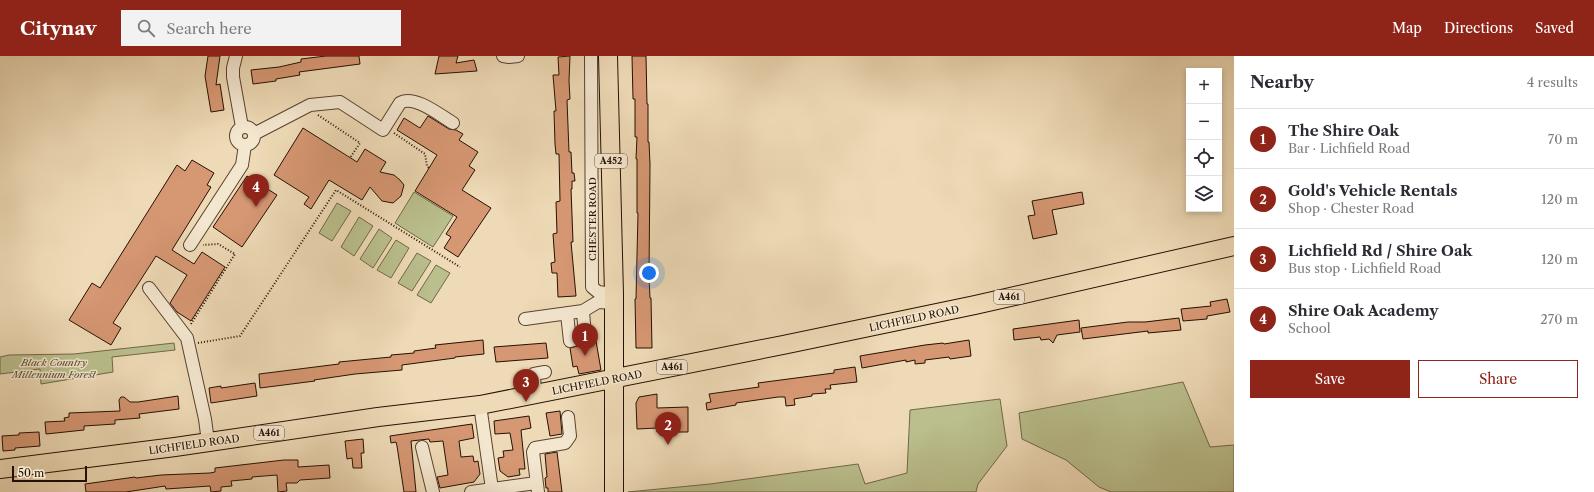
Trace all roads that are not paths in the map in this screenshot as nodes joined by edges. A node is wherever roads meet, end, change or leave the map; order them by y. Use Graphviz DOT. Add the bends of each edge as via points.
graph roads {
  1 [pos="236,56"];
  2 [pos="503,56"];
  3 [pos="518,56"];
  4 [pos="591,56"];
  5 [pos="608,56"];
  6 [pos="453,123"];
  7 [pos="242,128"];
  8 [pos="254,134"];
  9 [pos="245,145"];
  10 [pos="190,245"];
  11 [pos="1234,246"];
  12 [pos="149,288"];
  13 [pos="614,298"];
  14 [pos="583,311"];
  15 [pos="567,314"];
  16 [pos="525,319"];
  17 [pos="545,372"];
  18 [pos="613,379"];
  19 [pos="535,394"];
  20 [pos="480,405"];
  21 [pos="568,417"];
  22 [pos="208,442"];
  23 [pos="422,447"];
  24 [pos="0,469"];
  25 [pos="537,488"];
  26 [pos="492,489"];
  27 [pos="432,492"];
  28 [pos="471,492"];
  29 [pos="614,492"];
  1 -- 7 [label="street" via="233,78"];
  2 -- 3 [label="street"];
  4 -- 13 [label="street, CHESTER ROAD" via="592,287"];
  5 -- 13 [label="highway, CHESTER ROAD / A452"];
  6 -- 8 [label="street" via="424,105 404,100 383,130 340,102 310,105"];
  7 -- 8 [label="street" via="251,128"];
  7 -- 9 [label="street" via="237,131 236,137 238,142"];
  8 -- 9 [label="street" via="252,142"];
  9 -- 10 [label="street" via="242,165"];
  11 -- 18 [label="highway, LICHFIELD ROAD / A461" via="975,305"];
  12 -- 22 [label="street" via="187,338"];
  13 -- 14 [label="street" via="598,302"];
  13 -- 18 [label="highway, CHESTER ROAD / A452"];
  14 -- 15 [label="street"];
  14 -- 15 [label="street" via="585,337 570,340"];
  15 -- 16 [label="street"];
  17 -- 19 [label="street" via="534,374"];
  18 -- 19 [label="highway, LICHFIELD ROAD / A461"];
  18 -- 29 [label="highway, CHESTER ROAD / A452"];
  19 -- 20 [label="highway, LICHFIELD ROAD / A461"];
  20 -- 22 [label="highway, LICHFIELD ROAD / A461"];
  20 -- 26 [label="street"];
  21 -- 25 [label="street" via="570,436 565,443 535,448 532,452"];
  22 -- 24 [label="highway, LICHFIELD ROAD / A461"];
  23 -- 27 [label="street"];
  25 -- 26 [label="street"];
  26 -- 28 [label="street"];
}
